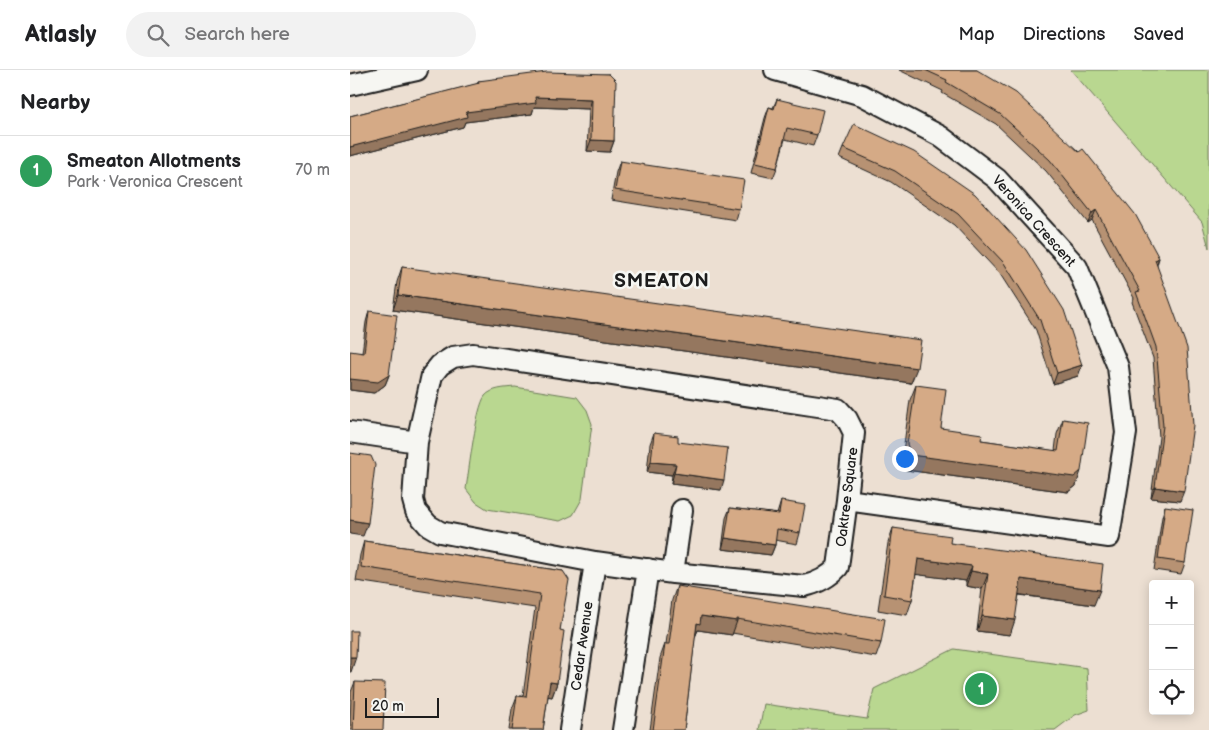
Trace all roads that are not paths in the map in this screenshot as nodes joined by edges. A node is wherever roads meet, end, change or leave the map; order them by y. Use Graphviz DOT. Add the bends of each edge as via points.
graph roads {
  1 [pos="417,70"];
  2 [pos="775,70"];
  3 [pos="350,85"];
  4 [pos="350,432"];
  5 [pos="417,442"];
  6 [pos="848,500"];
  7 [pos="682,510"];
  8 [pos="595,562"];
  9 [pos="648,569"];
  10 [pos="673,573"];
  11 [pos="570,730"];
  12 [pos="622,730"];
  1 -- 3 [label="street"];
  2 -- 6 [label="street, Veronica Crescent" via="862,95 940,136 997,179 1077,267 1118,367 1126,433 1109,537"];
  4 -- 5 [label="street"];
  5 -- 6 [label="street, Oaktree Square" via="432,375 453,357 473,354 838,409 854,433"];
  5 -- 8 [label="street, Oaktree Square" via="413,500 416,511 428,525 440,532"];
  6 -- 10 [label="street, Oaktree Square" via="838,567 817,583 804,586"];
  7 -- 10 [label="street"];
  8 -- 9 [label="street, Oaktree Square"];
  8 -- 11 [label="street, Cedar Avenue"];
  9 -- 10 [label="street, Oaktree Square"];
  9 -- 12 [label="street"];
}
